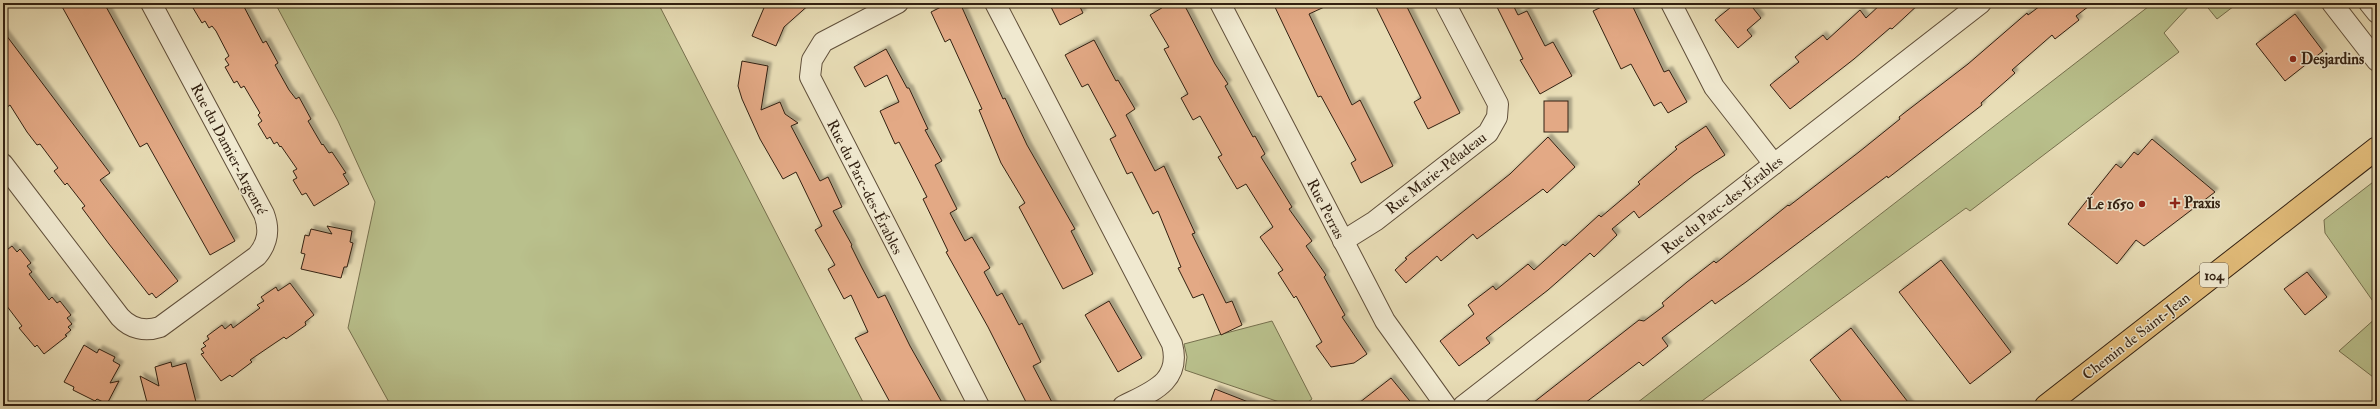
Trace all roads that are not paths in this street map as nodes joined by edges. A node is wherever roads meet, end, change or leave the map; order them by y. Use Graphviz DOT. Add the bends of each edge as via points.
graph roads {
  1 [pos="151,3"];
  2 [pos="898,3"];
  3 [pos="995,3"];
  4 [pos="1220,3"];
  5 [pos="1445,3"];
  6 [pos="1671,3"];
  7 [pos="1981,3"];
  8 [pos="2332,3"];
  9 [pos="2369,3"];
  10 [pos="2377,13"];
  11 [pos="2377,61"];
  12 [pos="2377,148"];
  13 [pos="3,164"];
  14 [pos="1774,164"];
  15 [pos="10,187"];
  16 [pos="1343,241"];
  17 [pos="979,406"];
  18 [pos="1124,406"];
  19 [pos="1446,406"];
  20 [pos="1463,406"];
  21 [pos="2046,406"];
  1 -- 15 [label="street, Rue du Damier-Argenté" via="264,214 268,231 263,249 170,320 160,326 142,329 126,324"];
  2 -- 17 [label="street, Rue du Parc-des-Érables" via="823,42 812,60 810,77"];
  3 -- 18 [label="street" via="1172,344 1174,361 1168,379 1155,390"];
  4 -- 16 [label="street, Rue Perras"];
  5 -- 16 [label="street, Rue Marie-Péladeau" via="1498,104 1495,124 1488,133 1375,221"];
  6 -- 14 [label="street" via="1714,87"];
  7 -- 14 [label="street, Rue du Parc-des-Érables"];
  8 -- 11 [label="street"];
  9 -- 10 [label="street"];
  12 -- 21 [label="main road, Chemin de Saint-Jean / 104"];
  13 -- 15 [label="street, Rue du Damier-Argenté"];
  14 -- 20 [label="street, Rue du Parc-des-Érables"];
  16 -- 19 [label="street, Rue Perras" via="1391,330"];
}
